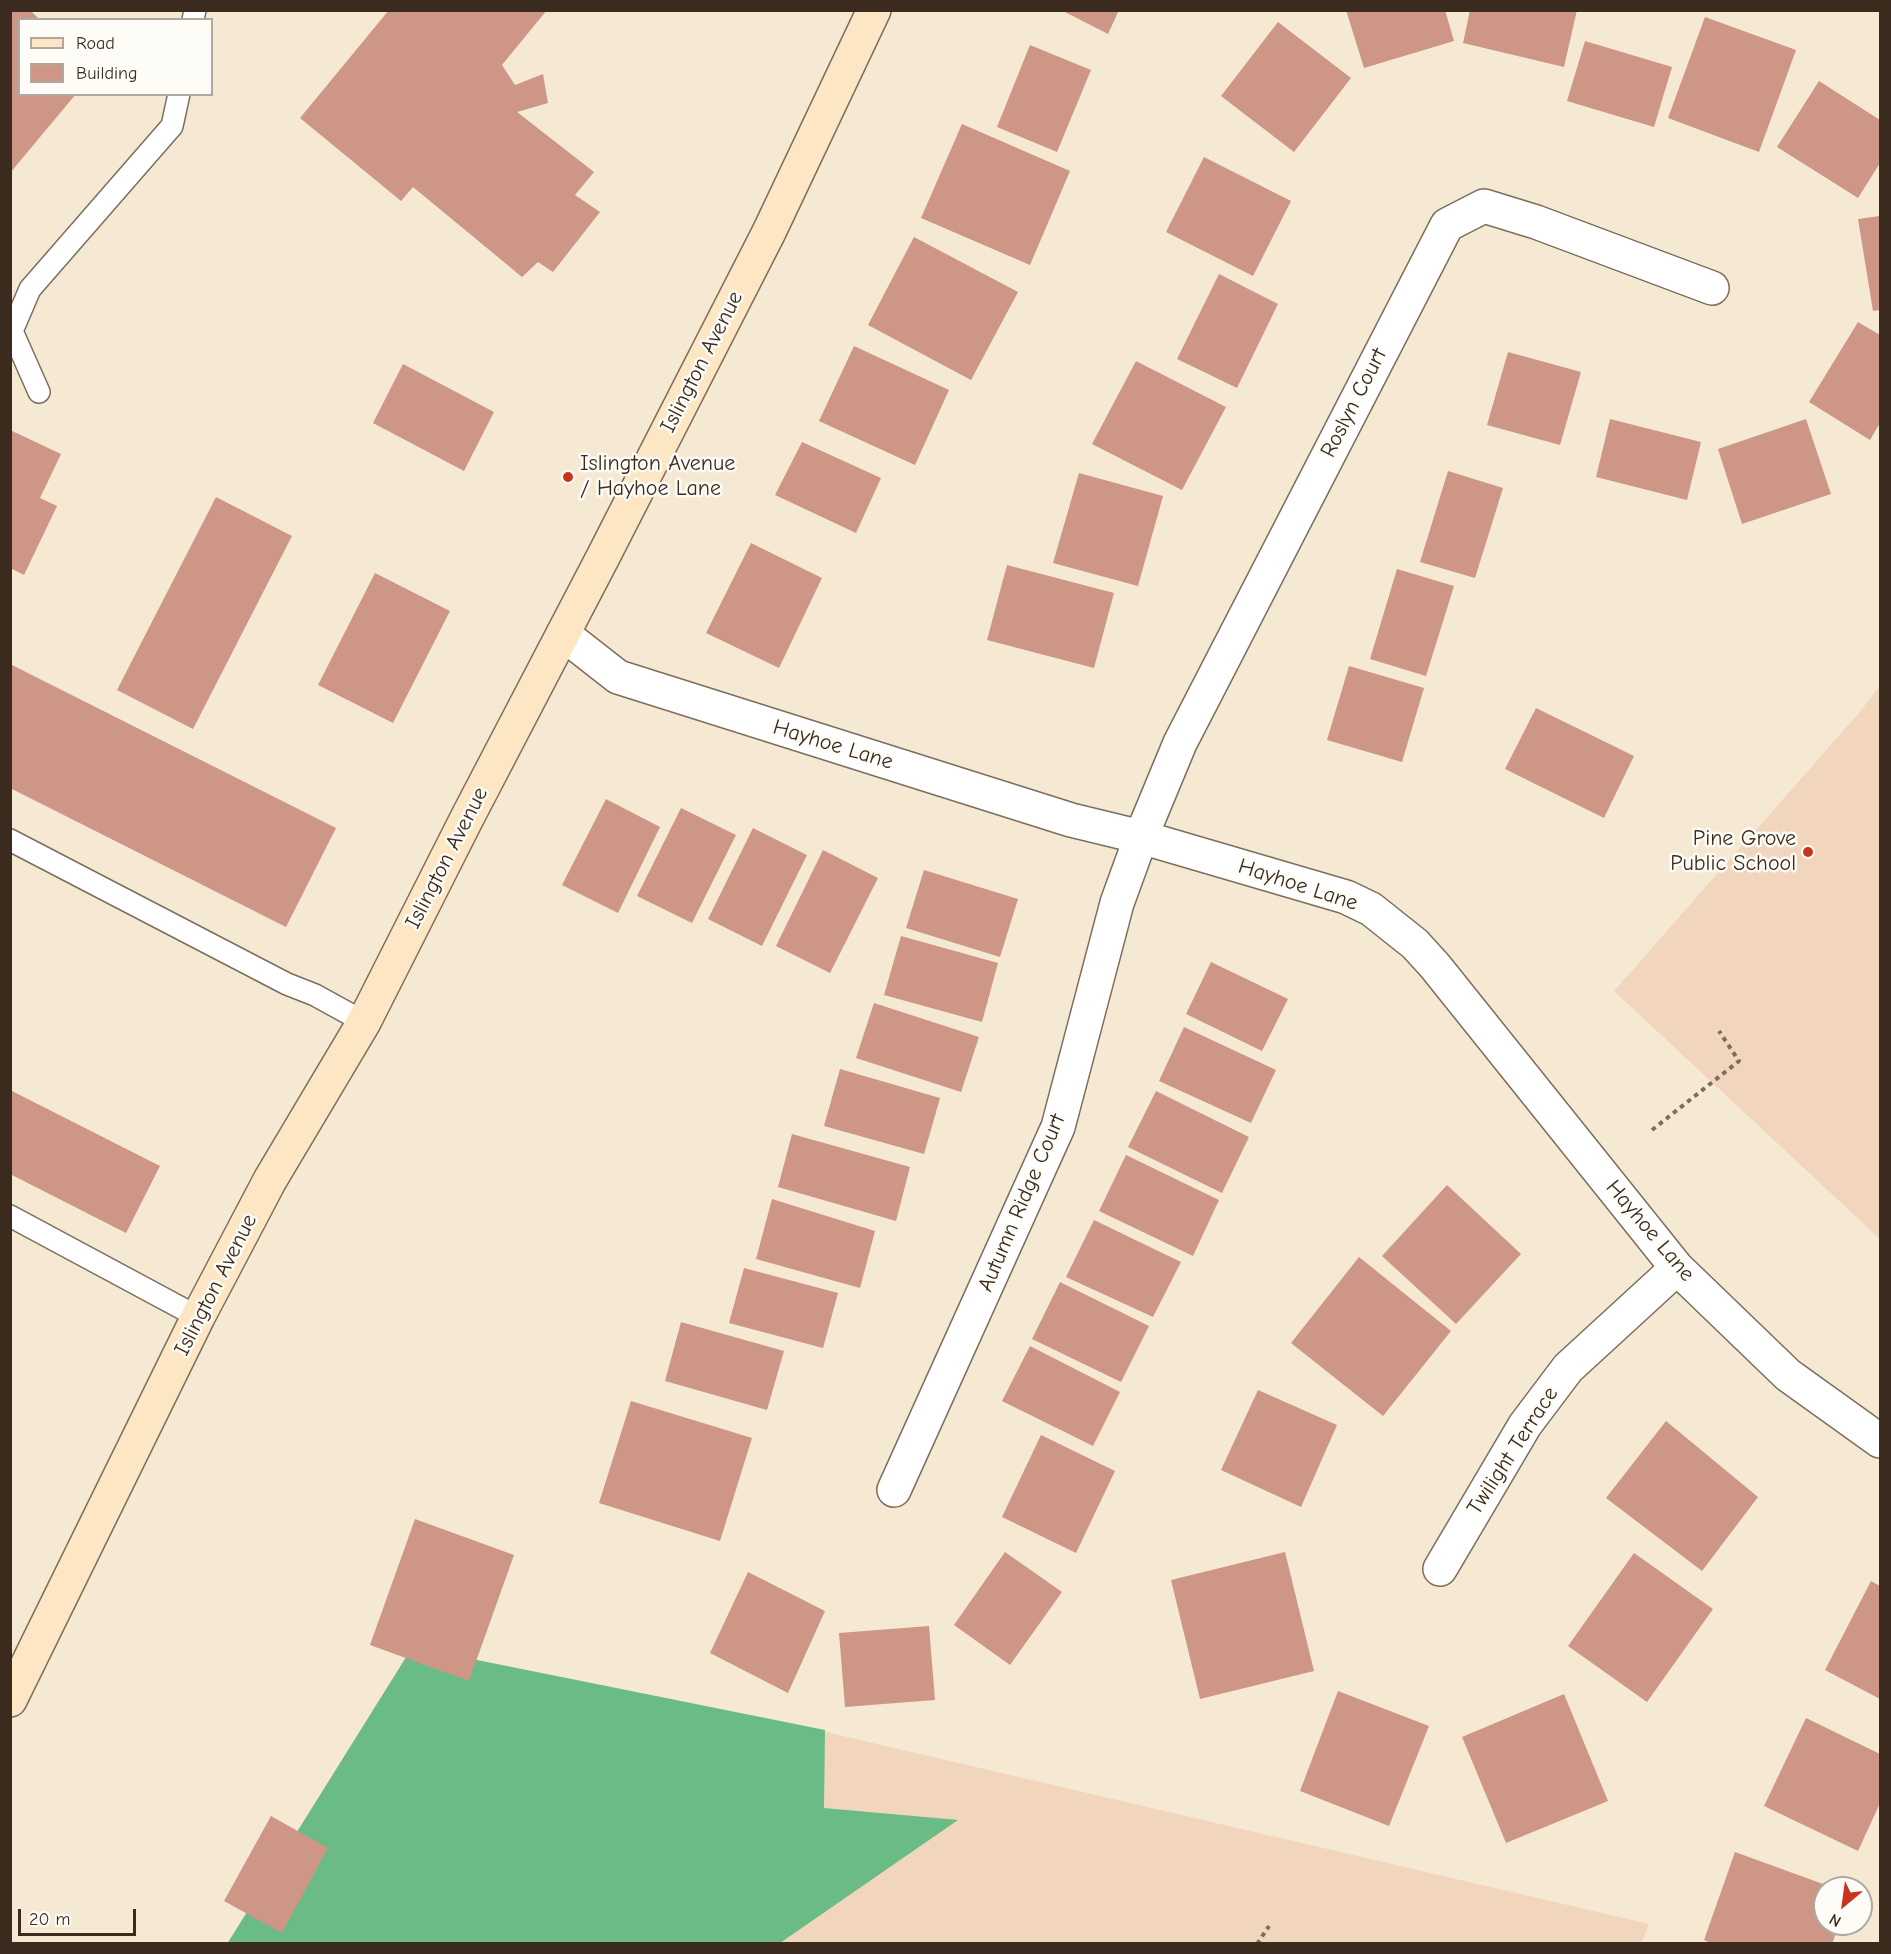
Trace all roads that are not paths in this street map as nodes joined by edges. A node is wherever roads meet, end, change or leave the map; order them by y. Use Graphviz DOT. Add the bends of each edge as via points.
graph roads {
  1 [pos="874,10"];
  2 [pos="179,96"];
  3 [pos="1713,288"];
  4 [pos="39,392"];
  5 [pos="562,634"];
  6 [pos="1141,837"];
  7 [pos="10,840"];
  8 [pos="364,1022"];
  9 [pos="10,1216"];
  10 [pos="1677,1268"];
  11 [pos="198,1317"];
  12 [pos="1881,1442"];
  13 [pos="894,1490"];
  14 [pos="1440,1569"];
  15 [pos="10,1700"];
  1 -- 5 [label="main road, Islington Avenue" via="769,232"];
  2 -- 4 [label="lane" via="172,126 30,289 12,331"];
  3 -- 6 [label="street, Roslyn Court" via="1484,206 1447,225 1180,743"];
  5 -- 6 [label="street, Hayhoe Lane" via="618,677 1059,816"];
  5 -- 8 [label="main road, Islington Avenue"];
  6 -- 10 [label="street, Hayhoe Lane" via="1346,897 1392,924 1435,966"];
  6 -- 13 [label="street, Autumn Ridge Court" via="1117,903 1058,1127"];
  7 -- 8 [label="lane"];
  8 -- 11 [label="main road, Islington Avenue" via="270,1180"];
  9 -- 11 [label="lane"];
  10 -- 12 [label="street, Hayhoe Lane" via="1788,1375"];
  10 -- 14 [label="street, Twilight Terrace" via="1568,1368 1525,1425"];
  11 -- 15 [label="main road, Islington Avenue"];
}
